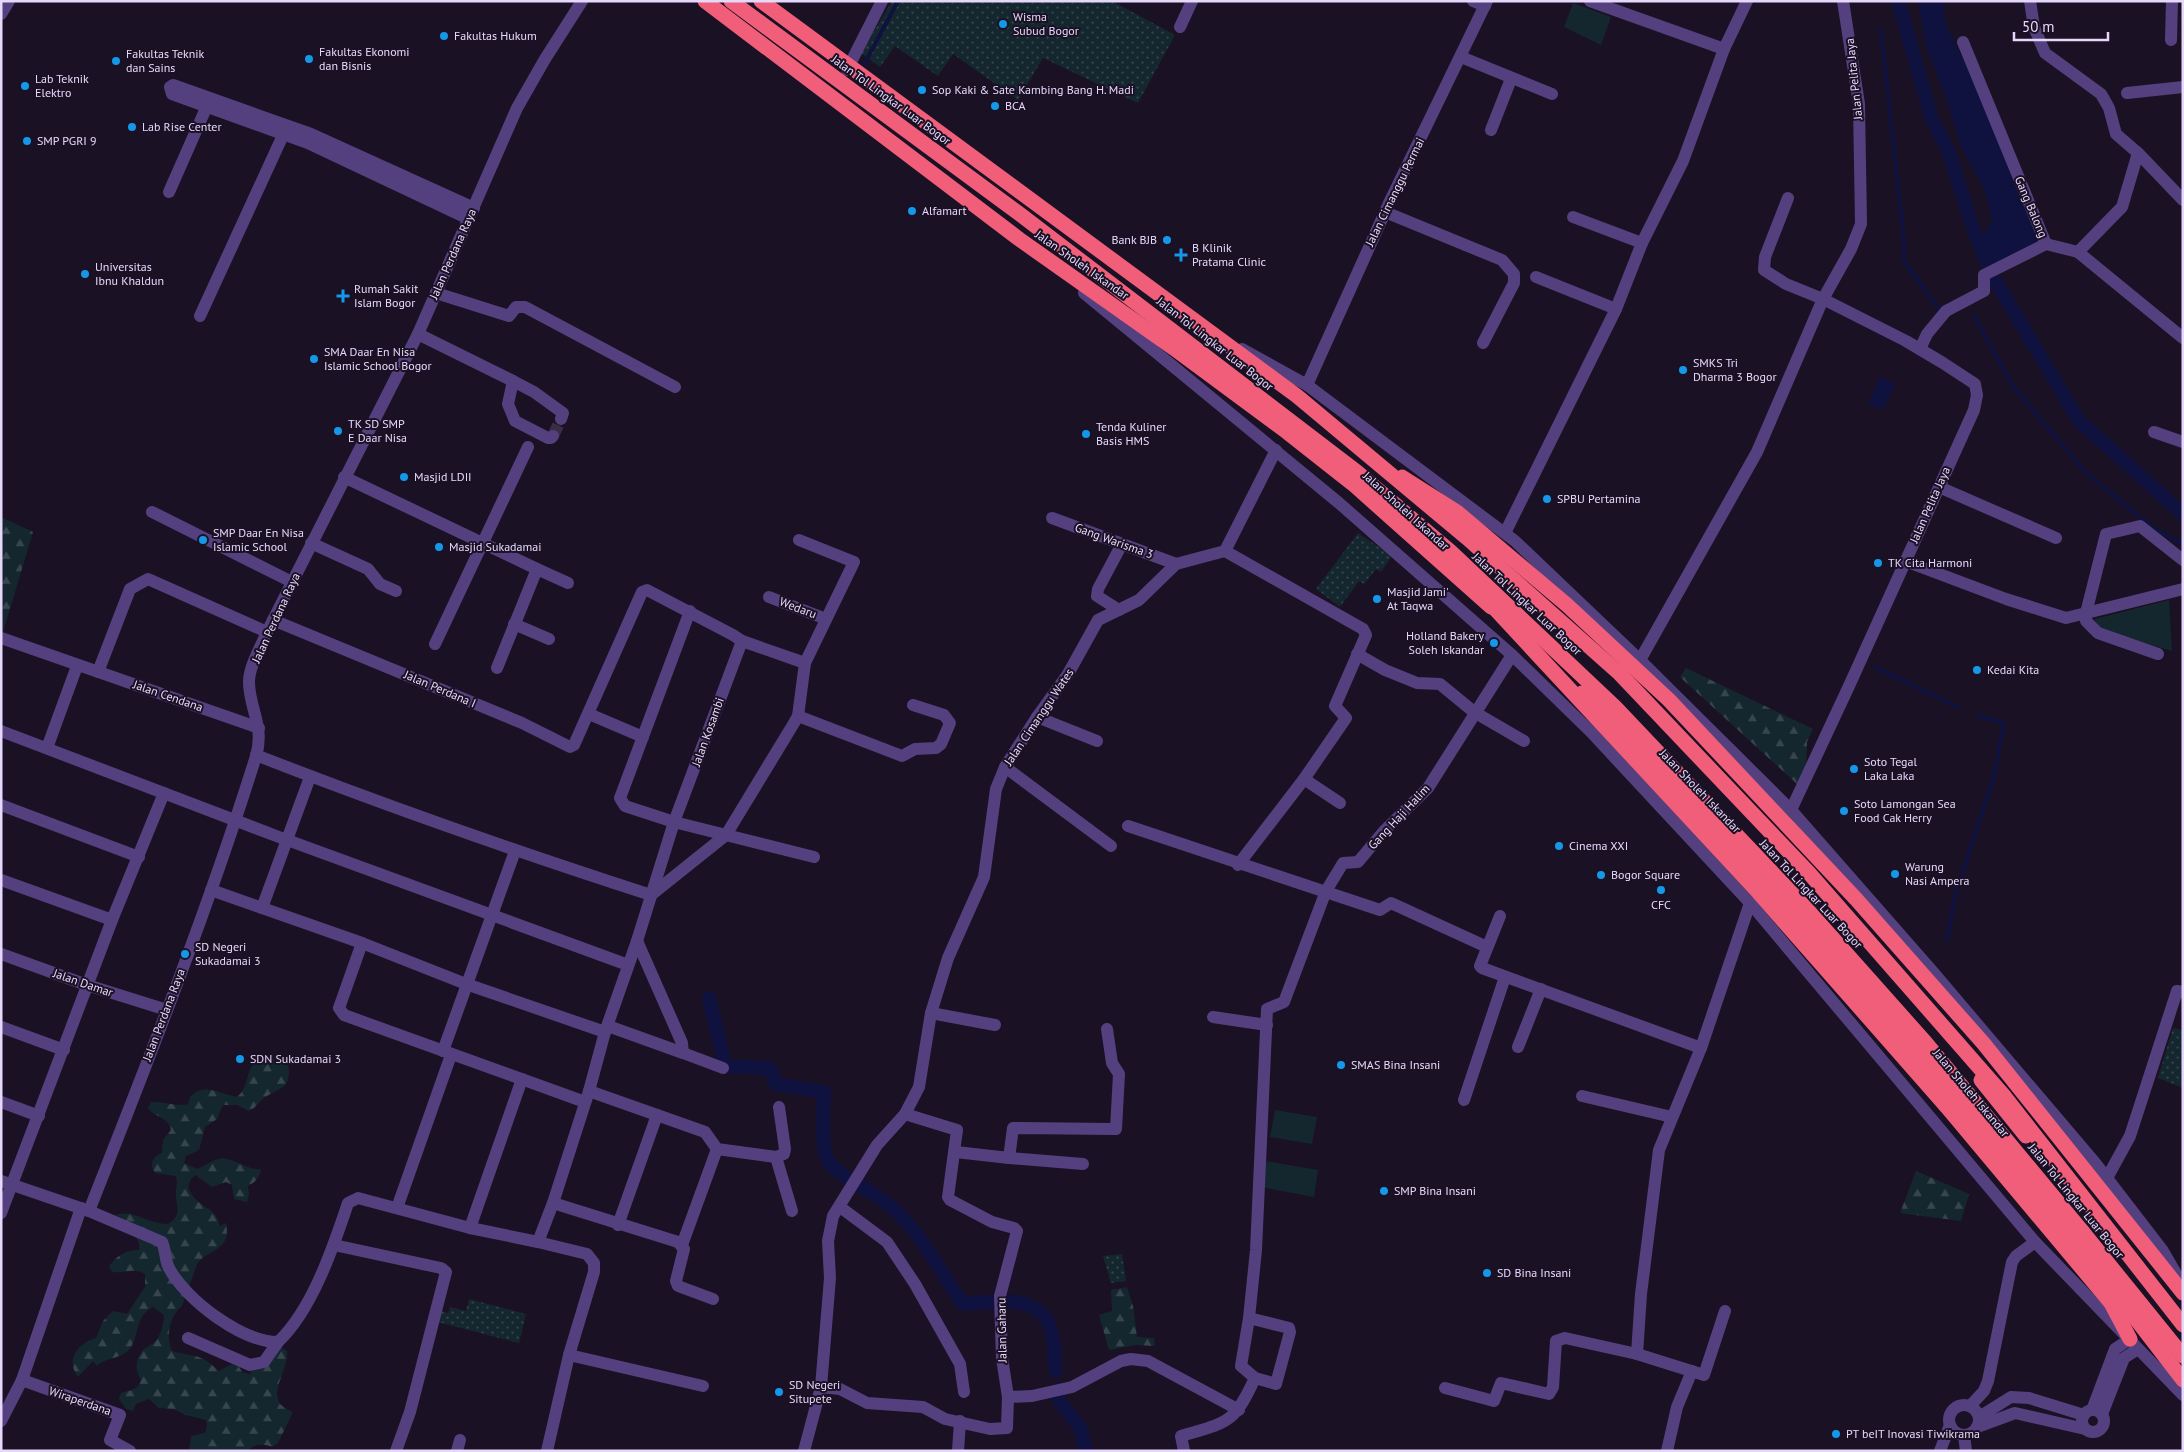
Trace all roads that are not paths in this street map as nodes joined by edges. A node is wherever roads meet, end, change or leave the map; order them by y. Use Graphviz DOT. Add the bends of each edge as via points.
graph roads {
  1 [pos="9,1"];
  2 [pos="582,1"];
  3 [pos="705,1"];
  4 [pos="731,1"];
  5 [pos="755,1"];
  6 [pos="761,1"];
  7 [pos="882,1"];
  8 [pos="1192,1"];
  9 [pos="1590,1"];
  10 [pos="1747,1"];
  11 [pos="1843,1"];
  12 [pos="2030,1"];
  13 [pos="2172,1"];
  14 [pos="1481,3"];
  15 [pos="1,14"];
  16 [pos="1180,27"];
  17 [pos="2171,40"];
  18 [pos="1963,42"];
  19 [pos="1724,49"];
  20 [pos="1461,57"];
  21 [pos="847,70"];
  22 [pos="1511,79"];
  23 [pos="2183,87"];
  24 [pos="2127,93"];
  25 [pos="1552,94"];
  26 [pos="207,106"];
  27 [pos="264,122"];
  28 [pos="1491,130"];
  29 [pos="284,133"];
  30 [pos="2138,153"];
  31 [pos="170,192"];
  32 [pos="1788,198"];
  33 [pos="2183,200"];
  34 [pos="1385,212"];
  35 [pos="472,213"];
  36 [pos="1573,217"];
  37 [pos="1019,239"];
  38 [pos="1642,243"];
  39 [pos="2046,244"];
  40 [pos="2078,252"];
  41 [pos="1536,277"];
  42 [pos="436,293"];
  43 [pos="1823,299"];
  44 [pos="1616,309"];
  45 [pos="200,316"];
  46 [pos="1190,319"];
  47 [pos="418,334"];
  48 [pos="2183,338"];
  49 [pos="1483,343"];
  50 [pos="1920,349"];
  51 [pos="513,381"];
  52 [pos="1306,385"];
  53 [pos="675,388"];
  54 [pos="561,419"];
  55 [pos="2154,432"];
  56 [pos="553,436"];
  57 [pos="2183,442"];
  58 [pos="528,446"];
  59 [pos="1276,450"];
  60 [pos="1368,457"];
  61 [pos="1357,472"];
  62 [pos="344,477"];
  63 [pos="1939,486"];
  64 [pos="152,512"];
  65 [pos="1052,518"];
  66 [pos="1505,533"];
  67 [pos="2056,538"];
  68 [pos="799,540"];
  69 [pos="482,542"];
  70 [pos="311,543"];
  71 [pos="1122,544"];
  72 [pos="1225,551"];
  73 [pos="2183,560"];
  74 [pos="1905,561"];
  75 [pos="1176,564"];
  76 [pos="537,569"];
  77 [pos="292,582"];
  78 [pos="568,584"];
  79 [pos="2183,589"];
  80 [pos="396,591"];
  81 [pos="769,597"];
  82 [pos="1119,610"];
  83 [pos="690,612"];
  84 [pos="2086,614"];
  85 [pos="826,619"];
  86 [pos="272,620"];
  87 [pos="514,624"];
  88 [pos="267,632"];
  89 [pos="1,638"];
  90 [pos="549,639"];
  91 [pos="742,641"];
  92 [pos="435,644"];
  93 [pos="1357,654"];
  94 [pos="2158,654"];
  95 [pos="1512,655"];
  96 [pos="1640,660"];
  97 [pos="805,663"];
  98 [pos="77,666"];
  99 [pos="496,668"];
  100 [pos="98,672"];
  101 [pos="913,704"];
  102 [pos="1474,712"];
  103 [pos="589,714"];
  104 [pos="798,716"];
  105 [pos="1037,717"];
  106 [pos="259,728"];
  107 [pos="1,731"];
  108 [pos="643,737"];
  109 [pos="1097,741"];
  110 [pos="1524,741"];
  111 [pos="47,748"];
  112 [pos="256,755"];
  113 [pos="1004,768"];
  114 [pos="310,777"];
  115 [pos="1304,779"];
  116 [pos="164,793"];
  117 [pos="1340,803"];
  118 [pos="1,805"];
  119 [pos="1791,810"];
  120 [pos="234,820"];
  121 [pos="674,822"];
  122 [pos="1128,826"];
  123 [pos="726,835"];
  124 [pos="286,839"];
  125 [pos="1111,846"];
  126 [pos="515,851"];
  127 [pos="139,857"];
  128 [pos="814,857"];
  129 [pos="1238,865"];
  130 [pos="1,880"];
  131 [pos="211,890"];
  132 [pos="1326,891"];
  133 [pos="651,896"];
  134 [pos="1750,903"];
  135 [pos="262,908"];
  136 [pos="491,915"];
  137 [pos="1500,916"];
  138 [pos="112,920"];
  139 [pos="637,941"];
  140 [pos="362,944"];
  141 [pos="1487,947"];
  142 [pos="1,954"];
  143 [pos="628,965"];
  144 [pos="1505,977"];
  145 [pos="466,984"];
  146 [pos="87,985"];
  147 [pos="1541,989"];
  148 [pos="2183,992"];
  149 [pos="166,1010"];
  150 [pos="931,1013"];
  151 [pos="1213,1017"];
  152 [pos="995,1025"];
  153 [pos="1267,1025"];
  154 [pos="1,1028"];
  155 [pos="606,1029"];
  156 [pos="1107,1029"];
  157 [pos="1518,1047"];
  158 [pos="1702,1048"];
  159 [pos="64,1050"];
  160 [pos="447,1053"];
  161 [pos="683,1053"];
  162 [pos="723,1068"];
  163 [pos="522,1079"];
  164 [pos="587,1096"];
  165 [pos="1582,1096"];
  166 [pos="1464,1100"];
  167 [pos="1,1102"];
  168 [pos="779,1107"];
  169 [pos="906,1114"];
  170 [pos="657,1115"];
  171 [pos="39,1116"];
  172 [pos="1672,1117"];
  173 [pos="2015,1122"];
  174 [pos="1992,1141"];
  175 [pos="717,1149"];
  176 [pos="956,1152"];
  177 [pos="776,1157"];
  178 [pos="1009,1158"];
  179 [pos="1083,1164"];
  180 [pos="2107,1178"];
  181 [pos="7,1183"];
  182 [pos="553,1203"];
  183 [pos="840,1207"];
  184 [pos="397,1208"];
  185 [pos="85,1210"];
  186 [pos="792,1211"];
  187 [pos="1,1213"];
  188 [pos="618,1225"];
  189 [pos="470,1228"];
  190 [pos="538,1242"];
  191 [pos="2035,1242"];
  192 [pos="334,1245"];
  193 [pos="682,1245"];
  194 [pos="2183,1284"];
  195 [pos="2183,1293"];
  196 [pos="713,1299"];
  197 [pos="1725,1311"];
  198 [pos="1249,1318"];
  199 [pos="2183,1319"];
  200 [pos="2183,1325"];
  201 [pos="2149,1335"];
  202 [pos="188,1338"];
  203 [pos="278,1342"];
  204 [pos="2134,1344"];
  205 [pos="1637,1354"];
  206 [pos="569,1355"];
  207 [pos="2183,1356"];
  208 [pos="1692,1371"];
  209 [pos="1255,1378"];
  210 [pos="22,1380"];
  211 [pos="2183,1380"];
  212 [pos="703,1386"];
  213 [pos="821,1387"];
  214 [pos="1445,1388"];
  215 [pos="964,1392"];
  216 [pos="2183,1395"];
  217 [pos="1008,1397"];
  218 [pos="1970,1406"];
  219 [pos="1239,1410"];
  220 [pos="2093,1413"];
  221 [pos="1,1421"];
  222 [pos="960,1421"];
  223 [pos="1978,1422"];
  224 [pos="1950,1426"];
  225 [pos="2086,1429"];
  226 [pos="1964,1435"];
  227 [pos="130,1451"];
  228 [pos="396,1451"];
  229 [pos="547,1451"];
  230 [pos="804,1451"];
  231 [pos="958,1451"];
  232 [pos="1184,1451"];
  233 [pos="1667,1451"];
  234 [pos="1940,1451"];
  235 [pos="1966,1451"];
  1 -- 15 [label="street"];
  2 -- 35 [label="street, Jalan Perdana Raya" via="517,108"];
  3 -- 37 [label="highway, Jalan Sholeh Iskandar"];
  4 -- 61 [label="highway, Jalan Tol Lingkar Luar Bogor, bridge" via="1022,215"];
  5 -- 21 [label="highway, Jalan Sholeh Iskandar"];
  6 -- 60 [label="highway, Jalan Tol Lingkar Luar Bogor, bridge" via="1297,396"];
  7 -- 21 [label="street"];
  8 -- 16 [label="street"];
  9 -- 19 [label="street"];
  10 -- 19 [label="street"];
  11 -- 43 [label="street, Jalan Pelita Jaya" via="1859,104 1861,224"];
  12 -- 30 [label="street" via="2034,27 2045,53 2101,94 2109,108 2116,134"];
  13 -- 17 [label="street"];
  14 -- 20 [label="street, Jalan Cimanggu Permai"];
  18 -- 39 [label="street, Gang Balong"];
  19 -- 38 [label="street" via="1683,161"];
  20 -- 22 [label="street"];
  20 -- 34 [label="street, Jalan Cimanggu Permai"];
  21 -- 46 [label="highway, Jalan Sholeh Iskandar"];
  22 -- 25 [label="street"];
  22 -- 28 [label="street"];
  23 -- 24 [label="street"];
  26 -- 27 [label="street"];
  26 -- 27 [label="street" via="172,94 170,87 173,85"];
  26 -- 31 [label="street"];
  27 -- 29 [label="street"];
  27 -- 35 [label="street" via="311,134"];
  29 -- 35 [label="street"];
  29 -- 45 [label="street"];
  30 -- 33 [label="street"];
  30 -- 40 [label="street" via="2122,208"];
  32 -- 43 [label="street" via="1765,257 1764,270 1786,284"];
  34 -- 49 [label="street" via="1502,260 1514,274 1514,283"];
  34 -- 52 [label="street, Jalan Cimanggu Permai"];
  35 -- 42 [label="street, Jalan Perdana Raya"];
  36 -- 38 [label="street"];
  37 -- 59 [label="street"];
  37 -- 174 [label="highway, Jalan Sholeh Iskandar" via="1302,444 1501,616 1618,727 1751,866 1872,1000"];
  38 -- 44 [label="street"];
  39 -- 40 [label="street, Gang Balong"];
  39 -- 50 [label="street" via="1984,275 1984,291 1946,311 1927,334"];
  40 -- 48 [label="street, Gang Balong"];
  41 -- 44 [label="street"];
  42 -- 47 [label="street, Jalan Perdana Raya"];
  42 -- 53 [label="street" via="509,316 516,306 525,307"];
  43 -- 50 [label="street, Jalan Pelita Jaya"];
  43 -- 96 [label="street, Jalan Pelita Jaya" via="1757,452"];
  44 -- 66 [label="street"];
  46 -- 52 [label="street"];
  46 -- 173 [label="highway, Jalan Sholeh Iskandar" via="1435,519 1596,660 1776,845"];
  47 -- 51 [label="street"];
  47 -- 62 [label="street, Jalan Perdana Raya"];
  50 -- 63 [label="street, Jalan Pelita Jaya" via="1974,384 1977,396 1974,410"];
  51 -- 54 [label="street" via="562,413"];
  51 -- 56 [label="street" via="508,404 515,421 548,438"];
  52 -- 66 [label="street"];
  55 -- 57 [label="street"];
  58 -- 69 [label="street"];
  59 -- 72 [label="street"];
  59 -- 95 [label="street"];
  60 -- 195 [label="highway, bridge" via="1457,512 1567,605 1669,700 1856,899 1984,1044"];
  60 -- 200 [label="highway, Jalan Tol Lingkar Luar Bogor, bridge" via="1467,538 1620,674 1809,873 2005,1097"];
  61 -- 204 [label="highway, bridge" via="1495,608 1758,892 1946,1106 2111,1303"];
  61 -- 207 [label="highway, Jalan Tol Lingkar Luar Bogor, bridge" via="1451,552 1615,707 1805,907 1926,1043"];
  62 -- 69 [label="street"];
  62 -- 70 [label="street, Jalan Perdana Raya"];
  63 -- 67 [label="street"];
  63 -- 74 [label="street, Jalan Pelita Jaya"];
  64 -- 77 [label="street"];
  65 -- 71 [label="street, Gang Warisma 3"];
  66 -- 96 [label="street"];
  68 -- 85 [label="street" via="854,562"];
  69 -- 76 [label="street"];
  69 -- 92 [label="street"];
  70 -- 77 [label="street, Jalan Perdana Raya"];
  70 -- 80 [label="street" via="368,568 380,584"];
  71 -- 75 [label="street, Gang Warisma 3"];
  71 -- 82 [label="street" via="1097,596"];
  72 -- 75 [label="street, Jalan Cimanggu Wates"];
  72 -- 93 [label="street" via="1363,629 1366,635"];
  73 -- 84 [label="street" via="2140,526 2106,534"];
  74 -- 84 [label="street" via="2064,618"];
  74 -- 119 [label="street, Jalan Pelita Jaya"];
  75 -- 82 [label="street, Jalan Cimanggu Wates" via="1139,600"];
  76 -- 78 [label="street"];
  76 -- 87 [label="street"];
  77 -- 86 [label="street, Jalan Perdana Raya"];
  79 -- 84 [label="street"];
  81 -- 85 [label="street, Wedaru"];
  82 -- 105 [label="street, Jalan Cimanggu Wates" via="1098,620 1068,674"];
  83 -- 91 [label="street"];
  83 -- 103 [label="street" via="647,590 642,592"];
  83 -- 108 [label="street"];
  84 -- 94 [label="street" via="2086,621 2098,633"];
  85 -- 97 [label="street"];
  86 -- 88 [label="street, Jalan Perdana Raya"];
  86 -- 103 [label="street, Jalan Perdana I" via="522,723 570,747 574,746"];
  87 -- 90 [label="street"];
  87 -- 99 [label="street"];
  88 -- 100 [label="street" via="148,579 130,590"];
  88 -- 106 [label="street, Jalan Perdana Raya" via="249,683"];
  89 -- 98 [label="street, Jalan Cendana"];
  91 -- 97 [label="street"];
  91 -- 121 [label="street, Jalan Kosambi"];
  93 -- 102 [label="street" via="1417,683 1440,684"];
  93 -- 115 [label="street" via="1335,706 1346,718"];
  95 -- 102 [label="street, Gang Haji Halim"];
  95 -- 134 [label="street" via="1591,732"];
  96 -- 119 [label="street"];
  97 -- 104 [label="street"];
  98 -- 100 [label="street, Jalan Cendana"];
  98 -- 111 [label="street"];
  100 -- 106 [label="street, Jalan Cendana"];
  101 -- 104 [label="street" via="944,715 950,723 936,748 915,749 902,756"];
  102 -- 110 [label="street"];
  102 -- 132 [label="street, Gang Haji Halim" via="1428,788 1358,862 1343,863"];
  103 -- 108 [label="street"];
  104 -- 123 [label="street"];
  105 -- 109 [label="street"];
  105 -- 113 [label="street, Jalan Cimanggu Wates"];
  106 -- 112 [label="street, Jalan Perdana Raya"];
  107 -- 111 [label="street"];
  108 -- 121 [label="street" via="620,798 624,806"];
  111 -- 116 [label="street"];
  112 -- 114 [label="street"];
  112 -- 120 [label="street, Jalan Perdana Raya"];
  113 -- 125 [label="street"];
  113 -- 150 [label="street, Jalan Cimanggu Wates" via="996,788 984,877 948,958"];
  114 -- 124 [label="street"];
  114 -- 126 [label="street"];
  115 -- 117 [label="street"];
  115 -- 129 [label="street"];
  116 -- 120 [label="street"];
  116 -- 127 [label="street"];
  118 -- 127 [label="street"];
  119 -- 180 [label="street"];
  120 -- 124 [label="street"];
  120 -- 131 [label="street, Jalan Perdana Raya"];
  121 -- 123 [label="street"];
  121 -- 133 [label="street, Jalan Kosambi"];
  122 -- 129 [label="street"];
  123 -- 128 [label="street"];
  123 -- 133 [label="street"];
  124 -- 135 [label="street"];
  124 -- 136 [label="street"];
  126 -- 133 [label="street"];
  126 -- 136 [label="street"];
  127 -- 138 [label="street"];
  129 -- 132 [label="street"];
  130 -- 138 [label="street"];
  131 -- 135 [label="street"];
  131 -- 149 [label="street, Jalan Perdana Raya"];
  132 -- 141 [label="street" via="1380,910 1391,903"];
  132 -- 153 [label="street" via="1288,994 1284,1002 1267,1010"];
  133 -- 139 [label="street, Jalan Kosambi"];
  134 -- 158 [label="street"];
  134 -- 191 [label="street"];
  135 -- 140 [label="street"];
  136 -- 143 [label="street"];
  136 -- 145 [label="street"];
  137 -- 141 [label="street"];
  138 -- 146 [label="street"];
  139 -- 143 [label="street, Jalan Kosambi"];
  139 -- 161 [label="street" via="682,1043"];
  140 -- 145 [label="street"];
  140 -- 160 [label="street" via="339,1008 341,1012"];
  141 -- 144 [label="street" via="1480,966"];
  142 -- 146 [label="street, Jalan Damar"];
  143 -- 155 [label="street, Jalan Kosambi"];
  144 -- 147 [label="street"];
  144 -- 166 [label="street"];
  145 -- 155 [label="street"];
  145 -- 160 [label="street"];
  146 -- 149 [label="street, Jalan Damar"];
  146 -- 159 [label="street"];
  147 -- 157 [label="street"];
  147 -- 158 [label="street"];
  148 -- 180 [label="street" via="2176,990 2130,1136"];
  149 -- 185 [label="street, Jalan Perdana Raya"];
  150 -- 152 [label="street"];
  150 -- 169 [label="street, Jalan Cimanggu Wates" via="919,1087"];
  151 -- 153 [label="street"];
  153 -- 198 [label="street" via="1256,1250"];
  154 -- 159 [label="street"];
  155 -- 161 [label="street"];
  155 -- 164 [label="street, Jalan Kosambi"];
  156 -- 178 [label="street" via="1112,1063 1119,1074 1116,1129 1013,1128"];
  158 -- 172 [label="street"];
  159 -- 171 [label="street"];
  160 -- 163 [label="street"];
  160 -- 184 [label="street"];
  161 -- 162 [label="street"];
  163 -- 164 [label="street"];
  163 -- 189 [label="street"];
  164 -- 170 [label="street"];
  164 -- 182 [label="street, Jalan Kosambi"];
  165 -- 172 [label="street"];
  167 -- 171 [label="street"];
  168 -- 177 [label="street" via="785,1148 784,1154"];
  169 -- 176 [label="street, Jalan Gaharu" via="957,1130"];
  169 -- 183 [label="street, Jalan Cimanggu Wates" via="877,1145"];
  170 -- 175 [label="street" via="705,1132"];
  170 -- 188 [label="street"];
  171 -- 181 [label="street"];
  172 -- 205 [label="street" via="1659,1150"];
  173 -- 174 [label="highway"];
  173 -- 199 [label="highway, Jalan Sholeh Iskandar" via="2150,1285"];
  174 -- 201 [label="highway, Jalan Sholeh Iskandar"];
  175 -- 177 [label="street"];
  175 -- 193 [label="street"];
  176 -- 178 [label="street"];
  176 -- 217 [label="street, Jalan Gaharu" via="948,1197 992,1222 1017,1231 1000,1296 1002,1358"];
  177 -- 186 [label="street"];
  178 -- 179 [label="street"];
  180 -- 194 [label="street" via="2163,1251"];
  181 -- 185 [label="street"];
  181 -- 187 [label="street"];
  182 -- 188 [label="street"];
  182 -- 190 [label="street, Jalan Kosambi"];
  183 -- 213 [label="street, Jalan Cimanggu Wates" via="833,1216 828,1240 830,1278"];
  183 -- 215 [label="street" via="887,1242 916,1284 960,1364"];
  184 -- 189 [label="street"];
  184 -- 192 [label="street" via="358,1198 351,1200"];
  185 -- 203 [label="street" via="162,1242 168,1266 186,1293 217,1318 264,1342"];
  185 -- 210 [label="street, Jalan Perdana Raya"];
  188 -- 193 [label="street"];
  189 -- 190 [label="street"];
  190 -- 206 [label="street" via="588,1254 594,1264"];
  191 -- 204 [label="street"];
  191 -- 218 [label="street" via="2012,1262 1988,1381 1984,1391"];
  192 -- 203 [label="street" via="308,1300 290,1331"];
  192 -- 228 [label="street" via="441,1268 446,1272 410,1412"];
  193 -- 196 [label="street" via="678,1286"];
  197 -- 208 [label="street" via="1704,1375"];
  198 -- 209 [label="street" via="1241,1366"];
  198 -- 209 [label="street" via="1289,1328 1290,1332 1276,1384"];
  201 -- 204 [label="highway"];
  201 -- 211 [label="highway, Jalan Sholeh Iskandar"];
  202 -- 203 [label="street" via="250,1365 264,1362"];
  204 -- 216 [label="street"];
  204 -- 220 [label="street" via="2115,1349"];
  205 -- 208 [label="street"];
  205 -- 214 [label="street" via="1565,1338 1556,1341 1553,1386 1549,1394 1501,1383 1494,1401"];
  206 -- 212 [label="street"];
  206 -- 229 [label="street"];
  208 -- 233 [label="street" via="1677,1407"];
  209 -- 219 [label="street"];
  210 -- 221 [label="street, Jalan Perdana Raya"];
  210 -- 227 [label="street, Wiraperdana" via="120,1415 110,1440"];
  213 -- 222 [label="street" via="840,1389 867,1403 923,1407 945,1419"];
  213 -- 230 [label="street, Jalan Cimanggu Wates"];
  217 -- 219 [label="street" via="1025,1397 1072,1387 1131,1359 1148,1362"];
  217 -- 222 [label="street" via="1007,1428 990,1429"];
  218 -- 223 [label="street"];
  218 -- 224 [label="street" via="1952,1411"];
  219 -- 232 [label="street" via="1222,1424 1180,1436"];
  220 -- 223 [label="street" via="2011,1397"];
  220 -- 225 [label="street" via="2082,1422"];
  220 -- 225 [label="street" via="2104,1420 2101,1430"];
  222 -- 231 [label="street"];
  223 -- 225 [label="street" via="2015,1413"];
  223 -- 226 [label="street" via="1972,1433"];
  224 -- 226 [label="street"];
  224 -- 234 [label="street"];
  226 -- 235 [label="street"];
}
